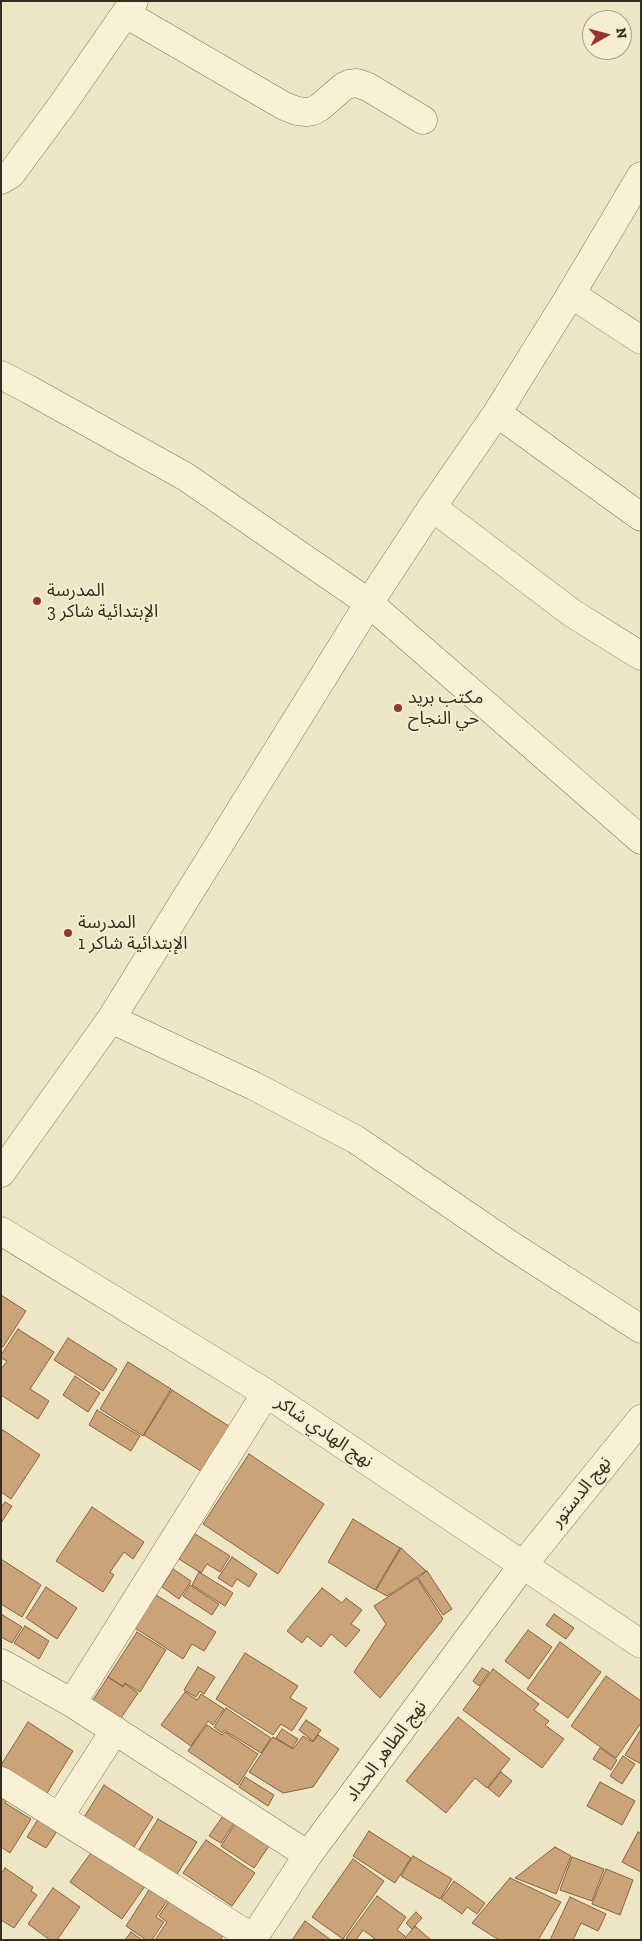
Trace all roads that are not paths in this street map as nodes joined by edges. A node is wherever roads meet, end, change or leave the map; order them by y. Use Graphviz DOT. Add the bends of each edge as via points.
graph roads {
  1 [pos="130,8"];
  2 [pos="423,120"];
  3 [pos="641,176"];
  4 [pos="1,180"];
  5 [pos="571,294"];
  6 [pos="641,340"];
  7 [pos="1,375"];
  8 [pos="497,413"];
  9 [pos="432,507"];
  10 [pos="641,517"];
  11 [pos="369,603"];
  12 [pos="641,656"];
  13 [pos="641,840"];
  14 [pos="111,1019"];
  15 [pos="1,1173"];
  16 [pos="1,1231"];
  17 [pos="641,1329"];
  18 [pos="266,1393"];
  19 [pos="641,1419"];
  20 [pos="523,1565"];
  21 [pos="641,1644"];
  22 [pos="1,1663"];
  23 [pos="72,1703"];
  24 [pos="115,1730"];
  25 [pos="1,1781"];
  26 [pos="59,1817"];
  27 [pos="308,1855"];
  28 [pos="253,1939"];
  1 -- 2 [label="street" via="284,106 297,111 312,111 343,87 357,84 368,87"];
  1 -- 4 [label="street" via="62,106 8,177"];
  3 -- 5 [label="street"];
  5 -- 6 [label="street"];
  5 -- 8 [label="street"];
  7 -- 11 [label="street" via="186,477"];
  8 -- 9 [label="street"];
  8 -- 10 [label="street"];
  9 -- 11 [label="street"];
  9 -- 12 [label="street" via="572,613"];
  11 -- 13 [label="street"];
  11 -- 14 [label="street"];
  14 -- 15 [label="street"];
  14 -- 17 [label="street" via="254,1086 355,1139"];
  16 -- 18 [label="street, نهج الهادي شاكر"];
  18 -- 20 [label="street, نهج الهادي شاكر"];
  18 -- 23 [label="street"];
  19 -- 20 [label="street, نهج الدستور"];
  20 -- 21 [label="street, نهج الهادي شاكر"];
  20 -- 27 [label="street, نهج الطاهر الحداد"];
  22 -- 23 [label="street"];
  23 -- 24 [label="street"];
  24 -- 26 [label="street"];
  24 -- 27 [label="street"];
  25 -- 26 [label="street"];
  26 -- 28 [label="street"];
  27 -- 28 [label="street, نهج الطاهر الحداد"];
}
